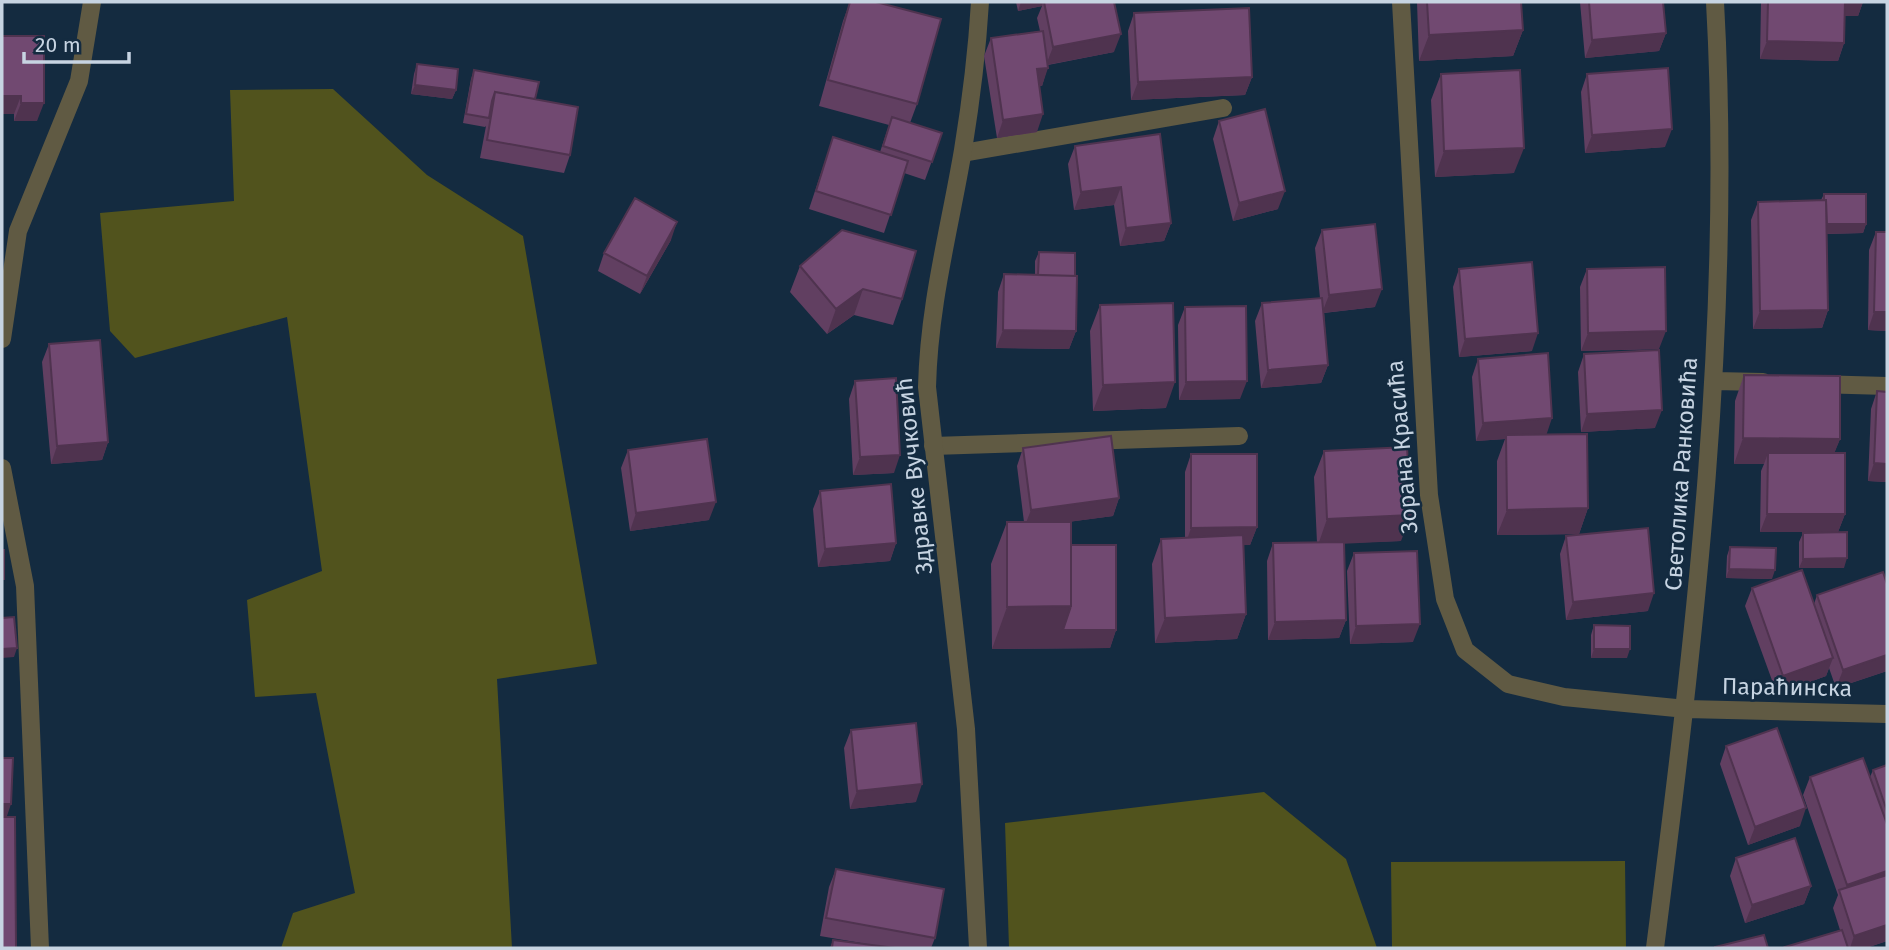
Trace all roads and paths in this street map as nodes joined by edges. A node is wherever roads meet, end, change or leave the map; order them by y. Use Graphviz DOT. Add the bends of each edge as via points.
graph roads {
  1 [pos="92,2"];
  2 [pos="980,2"];
  3 [pos="1401,2"];
  4 [pos="1715,2"];
  5 [pos="1223,108"];
  6 [pos="963,153"];
  7 [pos="2,339"];
  8 [pos="1714,381"];
  9 [pos="1887,386"];
  10 [pos="1239,436"];
  11 [pos="933,446"];
  12 [pos="2,468"];
  13 [pos="1686,709"];
  14 [pos="1887,714"];
  15 [pos="40,948"];
  16 [pos="978,948"];
  17 [pos="1655,948"];
  1 -- 7 [label="street" via="79,81 18,231"];
  2 -- 6 [label="street, Здравке Вучковић"];
  3 -- 13 [label="street, Зорана Красића" via="1422,417 1435,547 1454,625 1465,650 1508,684 1577,698"];
  4 -- 8 [label="street, Светолика Ранковића" via="1721,108"];
  5 -- 6 [label="street"];
  6 -- 11 [label="street, Здравке Вучковић" via="928,332"];
  8 -- 9 [label="street"];
  8 -- 13 [label="street, Светолика Ранковића"];
  10 -- 11 [label="street"];
  11 -- 16 [label="street, Здравке Вучковић" via="966,729"];
  12 -- 15 [label="street" via="25,586"];
  13 -- 14 [label="street, Параћинска"];
  13 -- 17 [label="street, Светолика Ранковића"];
}
